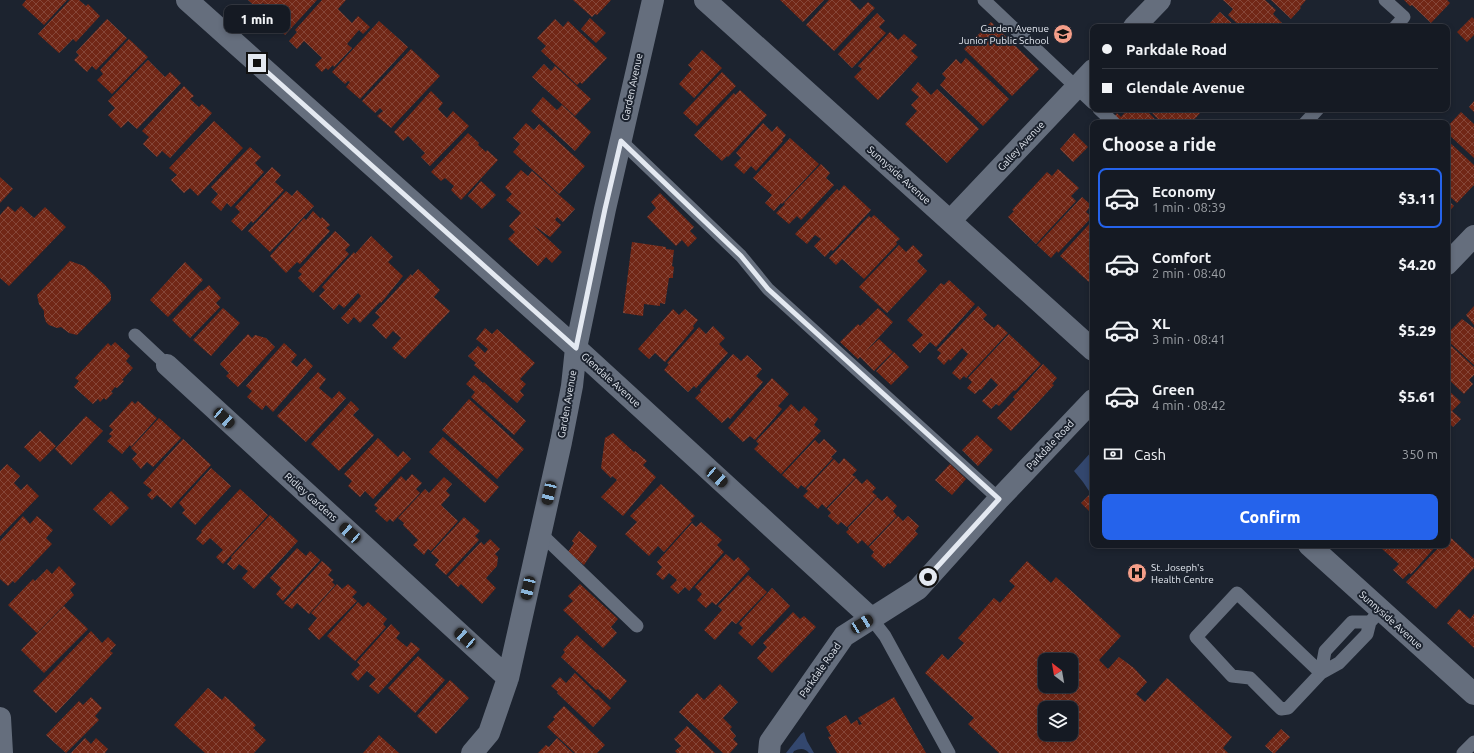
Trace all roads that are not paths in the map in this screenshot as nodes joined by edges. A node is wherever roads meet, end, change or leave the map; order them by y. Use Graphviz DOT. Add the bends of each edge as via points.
graph roads {
  1 [pos="187,0"];
  2 [pos="653,0"];
  3 [pos="705,0"];
  4 [pos="984,0"];
  5 [pos="1160,0"];
  6 [pos="1385,0"];
  7 [pos="1137,24"];
  8 [pos="1398,24"];
  9 [pos="1090,73"];
  10 [pos="1077,87"];
  11 [pos="1090,100"];
  12 [pos="1103,112"];
  13 [pos="1315,112"];
  14 [pos="1111,120"];
  15 [pos="1308,120"];
  16 [pos="621,141"];
  17 [pos="950,221"];
  18 [pos="1474,236"];
  19 [pos="1450,261"];
  20 [pos="135,335"];
  21 [pos="1090,347"];
  22 [pos="576,348"];
  23 [pos="167,365"];
  24 [pos="1090,403"];
  25 [pos="999,499"];
  26 [pos="540,533"];
  27 [pos="1312,548"];
  28 [pos="1375,616"];
  29 [pos="872,618"];
  30 [pos="637,626"];
  31 [pos="1321,673"];
  32 [pos="508,678"];
  33 [pos="1474,694"];
  34 [pos="0,718"];
  35 [pos="1474,742"];
  36 [pos="2,753"];
  37 [pos="472,753"];
  38 [pos="769,753"];
  39 [pos="949,753"];
  40 [pos="1463,753"];
  1 -- 22 [label="street, Glendale Avenue"];
  2 -- 16 [label="street, Garden Avenue"];
  3 -- 17 [label="street, Sunnyside Avenue"];
  4 -- 10 [label="lane"];
  5 -- 7 [label="street"];
  6 -- 8 [label="lane" via="1404,17"];
  9 -- 10 [label="street, Galley Avenue"];
  10 -- 11 [label="lane"];
  10 -- 17 [label="street, Galley Avenue"];
  12 -- 14 [label="lane"];
  13 -- 15 [label="lane"];
  16 -- 22 [label="street, Garden Avenue"];
  16 -- 25 [label="lane" via="741,256 768,289"];
  17 -- 21 [label="street, Sunnyside Avenue"];
  18 -- 19 [label="street"];
  20 -- 23 [label="lane"];
  22 -- 26 [label="street, Garden Avenue" via="572,386"];
  22 -- 29 [label="street, Glendale Avenue"];
  23 -- 32 [label="street, Ridley Gardens"];
  24 -- 25 [label="street, Parkdale Road"];
  25 -- 29 [label="street, Parkdale Road" via="918,588"];
  26 -- 30 [label="lane"];
  26 -- 32 [label="street, Garden Avenue"];
  27 -- 28 [label="street, Sunnyside Avenue"];
  28 -- 31 [label="lane" via="1367,634 1344,659"];
  28 -- 31 [label="lane" via="1352,622 1325,651"];
  28 -- 33 [label="street, Sunnyside Avenue"];
  29 -- 38 [label="street, Parkdale Road" via="844,636 770,742"];
  29 -- 39 [label="lane" via="885,636"];
  31 -- 31 [label="lane" via="1237,593 1196,637 1232,676 1250,678 1281,709 1288,708"];
  32 -- 37 [label="street, Garden Avenue" via="489,733"];
  34 -- 36 [label="street"];
  35 -- 40 [label="lane"];
}
